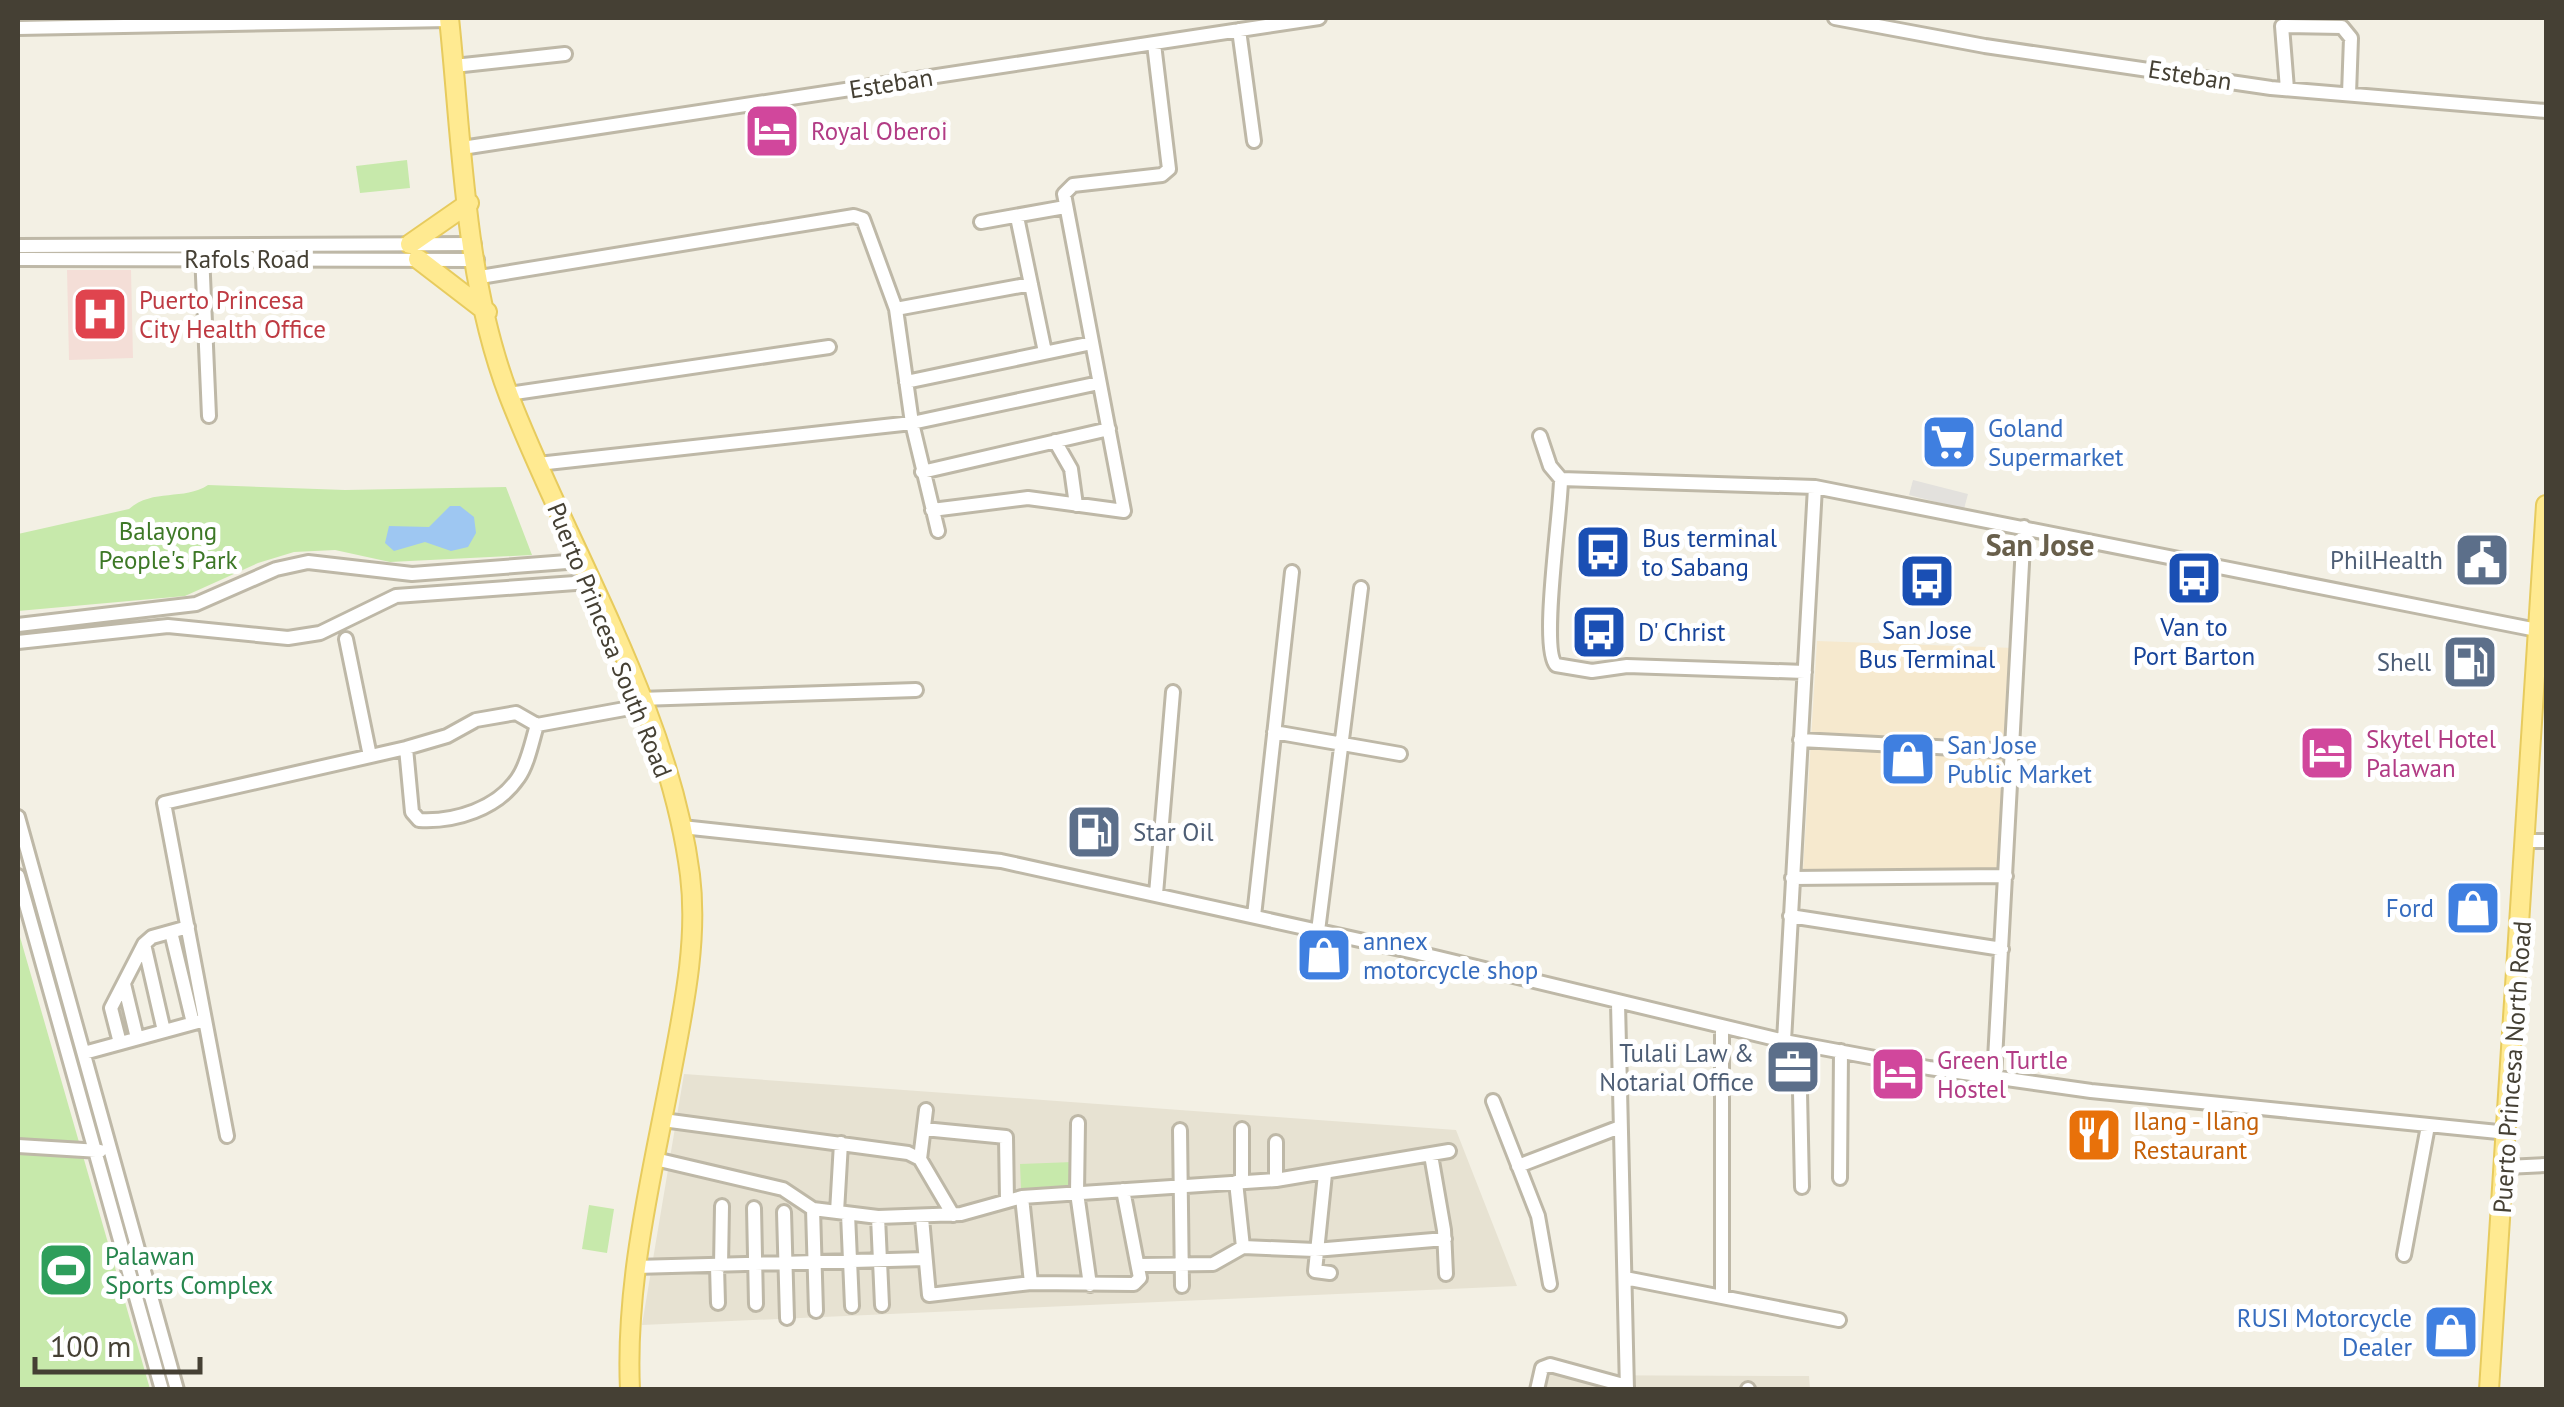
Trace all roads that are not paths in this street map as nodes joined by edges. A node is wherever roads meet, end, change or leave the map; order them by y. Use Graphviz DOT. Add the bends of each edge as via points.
graph roads {
  1 [pos="1319,18"];
  2 [pos="1836,18"];
  3 [pos="449,19"];
  4 [pos="2281,22"];
  5 [pos="18,28"];
  6 [pos="1239,30"];
  7 [pos="1154,44"];
  8 [pos="566,54"];
  9 [pos="454,66"];
  10 [pos="2288,89"];
  11 [pos="2349,94"];
  12 [pos="2546,111"];
  13 [pos="1254,141"];
  14 [pos="462,148"];
  15 [pos="469,203"];
  16 [pos="1065,208"];
  17 [pos="1017,217"];
  18 [pos="981,222"];
  19 [pos="18,246"];
  20 [pos="202,252"];
  21 [pos="414,252"];
  22 [pos="18,259"];
  23 [pos="477,260"];
  24 [pos="1031,284"];
  25 [pos="896,309"];
  26 [pos="487,312"];
  27 [pos="1092,343"];
  28 [pos="829,347"];
  29 [pos="1046,352"];
  30 [pos="906,382"];
  31 [pos="1099,382"];
  32 [pos="508,394"];
  33 [pos="209,416"];
  34 [pos="912,423"];
  35 [pos="1110,429"];
  36 [pos="1540,436"];
  37 [pos="1055,441"];
  38 [pos="538,464"];
  39 [pos="922,472"];
  40 [pos="1561,479"];
  41 [pos="1815,487"];
  42 [pos="1076,505"];
  43 [pos="2546,505"];
  44 [pos="932,510"];
  45 [pos="2024,527"];
  46 [pos="938,532"];
  47 [pos="580,561"];
  48 [pos="382,571"];
  49 [pos="1292,572"];
  50 [pos="590,582"];
  51 [pos="1361,588"];
  52 [pos="383,600"];
  53 [pos="196,604"];
  54 [pos="18,625"];
  55 [pos="198,626"];
  56 [pos="2537,630"];
  57 [pos="346,639"];
  58 [pos="18,642"];
  59 [pos="1805,672"];
  60 [pos="916,690"];
  61 [pos="1174,692"];
  62 [pos="640,703"];
  63 [pos="538,725"];
  64 [pos="1274,732"];
  65 [pos="1800,740"];
  66 [pos="1341,746"];
  67 [pos="406,748"];
  68 [pos="2014,752"];
  69 [pos="1400,754"];
  70 [pos="370,756"];
  71 [pos="18,817"];
  72 [pos="682,827"];
  73 [pos="2537,841"];
  74 [pos="18,876"];
  75 [pos="2006,876"];
  76 [pos="1792,878"];
  77 [pos="1156,894"];
  78 [pos="1254,916"];
  79 [pos="1790,916"];
  80 [pos="188,928"];
  81 [pos="1318,930"];
  82 [pos="171,932"];
  83 [pos="144,944"];
  84 [pos="2002,949"];
  85 [pos="124,984"];
  86 [pos="1618,1003"];
  87 [pos="199,1021"];
  88 [pos="1722,1026"];
  89 [pos="164,1031"];
  90 [pos="137,1038"];
  91 [pos="1784,1041"];
  92 [pos="120,1043"];
  93 [pos="1799,1044"];
  94 [pos="1841,1051"];
  95 [pos="84,1053"];
  96 [pos="1994,1078"];
  97 [pos="1493,1102"];
  98 [pos="926,1110"];
  99 [pos="662,1120"];
  100 [pos="1078,1123"];
  101 [pos="2428,1126"];
  102 [pos="1620,1127"];
  103 [pos="924,1129"];
  104 [pos="1180,1130"];
  105 [pos="1242,1130"];
  106 [pos="2508,1133"];
  107 [pos="227,1136"];
  108 [pos="1276,1142"];
  109 [pos="840,1143"];
  110 [pos="18,1146"];
  111 [pos="112,1150"];
  112 [pos="96,1151"];
  113 [pos="1449,1151"];
  114 [pos="1431,1155"];
  115 [pos="655,1159"];
  116 [pos="920,1159"];
  117 [pos="2546,1165"];
  118 [pos="1518,1166"];
  119 [pos="2506,1167"];
  120 [pos="1325,1174"];
  121 [pos="1840,1178"];
  122 [pos="1276,1180"];
  123 [pos="1239,1182"];
  124 [pos="1180,1187"];
  125 [pos="1802,1187"];
  126 [pos="1123,1190"];
  127 [pos="1077,1193"];
  128 [pos="1022,1196"];
  129 [pos="1007,1201"];
  130 [pos="722,1206"];
  131 [pos="754,1208"];
  132 [pos="813,1209"];
  133 [pos="784,1212"];
  134 [pos="843,1213"];
  135 [pos="953,1215"];
  136 [pos="878,1218"];
  137 [pos="922,1218"];
  138 [pos="1445,1239"];
  139 [pos="1243,1247"];
  140 [pos="1315,1250"];
  141 [pos="2404,1255"];
  142 [pos="925,1259"];
  143 [pos="880,1262"];
  144 [pos="850,1264"];
  145 [pos="1180,1264"];
  146 [pos="754,1265"];
  147 [pos="814,1265"];
  148 [pos="719,1266"];
  149 [pos="784,1266"];
  150 [pos="1139,1266"];
  151 [pos="635,1267"];
  152 [pos="1330,1273"];
  153 [pos="1446,1274"];
  154 [pos="1625,1278"];
  155 [pos="1032,1283"];
  156 [pos="1550,1284"];
  157 [pos="1090,1285"];
  158 [pos="1182,1286"];
  159 [pos="1722,1294"];
  160 [pos="718,1303"];
  161 [pos="756,1304"];
  162 [pos="882,1305"];
  163 [pos="852,1306"];
  164 [pos="816,1311"];
  165 [pos="786,1318"];
  166 [pos="1839,1320"];
  167 [pos="1627,1388"];
  168 [pos="162,1390"];
  169 [pos="177,1390"];
  170 [pos="630,1390"];
  171 [pos="1537,1390"];
  172 [pos="2489,1390"];
  1 -- 6 [label="street, Esteban"];
  2 -- 10 [label="street, Esteban"];
  3 -- 5 [label="street"];
  3 -- 9 [label="main road, Puerto Princesa South Road"];
  4 -- 10 [label="street"];
  4 -- 11 [label="street" via="2346,29"];
  6 -- 7 [label="street, Esteban"];
  6 -- 13 [label="street"];
  7 -- 14 [label="street, Esteban"];
  7 -- 16 [label="street" via="1170,169 1073,185 1065,190"];
  8 -- 9 [label="street"];
  9 -- 14 [label="main road, Puerto Princesa South Road"];
  10 -- 11 [label="street, Esteban"];
  11 -- 12 [label="street, Esteban"];
  14 -- 15 [label="main road, Puerto Princesa South Road"];
  15 -- 21 [label="main road"];
  15 -- 23 [label="main road, Puerto Princesa South Road"];
  16 -- 17 [label="street"];
  16 -- 27 [label="street"];
  17 -- 18 [label="street"];
  17 -- 24 [label="street"];
  19 -- 20 [label="street, Rafols Road"];
  20 -- 21 [label="street, Rafols Road"];
  20 -- 22 [label="street, Rafols Road"];
  20 -- 33 [label="street"];
  21 -- 23 [label="street, Rafols Road"];
  21 -- 26 [label="main road"];
  23 -- 25 [label="street, Rafols Road" via="854,216 866,222"];
  23 -- 26 [label="main road, Puerto Princesa South Road"];
  24 -- 25 [label="street"];
  24 -- 29 [label="street"];
  25 -- 30 [label="street, Rafols Road"];
  26 -- 32 [label="main road, Puerto Princesa South Road"];
  27 -- 29 [label="street"];
  27 -- 31 [label="street"];
  28 -- 32 [label="street"];
  29 -- 30 [label="street"];
  30 -- 34 [label="street, Rafols Road"];
  31 -- 34 [label="street"];
  31 -- 35 [label="street"];
  32 -- 38 [label="main road, Puerto Princesa South Road"];
  34 -- 38 [label="street"];
  34 -- 39 [label="street, Rafols Road"];
  35 -- 37 [label="street"];
  35 -- 42 [label="street" via="1124,511"];
  36 -- 40 [label="street"];
  37 -- 39 [label="street"];
  37 -- 42 [label="street" via="1072,468"];
  38 -- 47 [label="main road, Puerto Princesa South Road"];
  39 -- 44 [label="street, Rafols Road"];
  40 -- 41 [label="street"];
  40 -- 59 [label="street" via="1550,636 1556,666"];
  41 -- 45 [label="street"];
  41 -- 59 [label="street"];
  42 -- 44 [label="street" via="1018,498"];
  43 -- 56 [label="main road, Puerto Princesa North Road"];
  44 -- 46 [label="street, Rafols Road"];
  45 -- 56 [label="street"];
  45 -- 68 [label="street"];
  47 -- 48 [label="street"];
  47 -- 50 [label="main road, Puerto Princesa South Road"];
  48 -- 52 [label="street"];
  48 -- 53 [label="street" via="308,562"];
  49 -- 64 [label="street"];
  50 -- 52 [label="street"];
  50 -- 62 [label="main road, Puerto Princesa South Road"];
  51 -- 66 [label="street"];
  52 -- 55 [label="street" via="320,632 288,638"];
  53 -- 54 [label="street"];
  53 -- 55 [label="street"];
  55 -- 58 [label="street"];
  56 -- 73 [label="main road, Puerto Princesa North Road"];
  57 -- 70 [label="street"];
  59 -- 65 [label="street"];
  60 -- 62 [label="street"];
  61 -- 77 [label="street"];
  62 -- 63 [label="street"];
  62 -- 72 [label="main road, Puerto Princesa South Road"];
  63 -- 67 [label="street" via="516,713 476,720"];
  63 -- 67 [label="street" via="519,777 484,808 448,820 419,820 412,812"];
  64 -- 66 [label="street"];
  64 -- 78 [label="street"];
  65 -- 68 [label="street"];
  65 -- 76 [label="street"];
  66 -- 69 [label="street"];
  66 -- 81 [label="street"];
  67 -- 70 [label="street"];
  68 -- 75 [label="street"];
  70 -- 80 [label="street" via="164,804"];
  71 -- 95 [label="street"];
  72 -- 77 [label="street" via="1001,861"];
  72 -- 99 [label="main road, Puerto Princesa South Road" via="690,877 690,961"];
  73 -- 106 [label="main road, Puerto Princesa North Road"];
  74 -- 112 [label="street"];
  75 -- 76 [label="street"];
  75 -- 84 [label="street"];
  76 -- 79 [label="street"];
  77 -- 78 [label="street"];
  78 -- 81 [label="street"];
  79 -- 84 [label="street"];
  79 -- 91 [label="street"];
  80 -- 82 [label="street"];
  80 -- 87 [label="street"];
  81 -- 86 [label="street"];
  82 -- 83 [label="street"];
  82 -- 87 [label="street"];
  83 -- 85 [label="street"];
  83 -- 89 [label="street"];
  84 -- 96 [label="street"];
  85 -- 90 [label="street"];
  85 -- 92 [label="street" via="111,1008"];
  86 -- 88 [label="street"];
  86 -- 102 [label="street"];
  87 -- 89 [label="street"];
  87 -- 107 [label="street"];
  88 -- 91 [label="street"];
  88 -- 159 [label="street"];
  89 -- 90 [label="street"];
  90 -- 92 [label="street"];
  91 -- 93 [label="street"];
  92 -- 95 [label="street"];
  93 -- 94 [label="street"];
  93 -- 125 [label="street"];
  94 -- 96 [label="street"];
  94 -- 121 [label="street"];
  95 -- 111 [label="street"];
  96 -- 101 [label="street"];
  97 -- 118 [label="street"];
  98 -- 103 [label="street"];
  99 -- 109 [label="street"];
  99 -- 115 [label="main road, Puerto Princesa South Road"];
  100 -- 127 [label="street"];
  101 -- 106 [label="street"];
  101 -- 141 [label="street"];
  102 -- 118 [label="street"];
  102 -- 154 [label="street"];
  103 -- 116 [label="street"];
  103 -- 129 [label="street" via="1006,1137"];
  104 -- 124 [label="street"];
  105 -- 123 [label="street"];
  106 -- 119 [label="main road, Puerto Princesa North Road"];
  108 -- 122 [label="street"];
  109 -- 116 [label="street"];
  109 -- 134 [label="street"];
  110 -- 112 [label="street"];
  111 -- 112 [label="street"];
  111 -- 169 [label="street"];
  112 -- 168 [label="street"];
  113 -- 114 [label="street"];
  114 -- 120 [label="street"];
  114 -- 138 [label="street"];
  115 -- 132 [label="street" via="774,1186"];
  115 -- 151 [label="main road, Puerto Princesa South Road"];
  116 -- 135 [label="street"];
  117 -- 119 [label="street"];
  118 -- 156 [label="street" via="1538,1216"];
  119 -- 172 [label="main road, Puerto Princesa North Road"];
  120 -- 122 [label="street"];
  120 -- 140 [label="street"];
  122 -- 123 [label="street"];
  123 -- 124 [label="street"];
  123 -- 139 [label="street"];
  124 -- 126 [label="street"];
  124 -- 145 [label="street"];
  126 -- 127 [label="street"];
  126 -- 150 [label="street"];
  127 -- 128 [label="street"];
  127 -- 157 [label="street"];
  128 -- 129 [label="street"];
  128 -- 155 [label="street"];
  129 -- 135 [label="street"];
  130 -- 148 [label="street"];
  131 -- 146 [label="street"];
  132 -- 134 [label="street"];
  132 -- 147 [label="street"];
  133 -- 149 [label="street"];
  134 -- 136 [label="street"];
  134 -- 144 [label="street"];
  135 -- 137 [label="street"];
  136 -- 137 [label="street"];
  136 -- 143 [label="street"];
  137 -- 142 [label="street"];
  138 -- 140 [label="street"];
  138 -- 153 [label="street"];
  139 -- 140 [label="street"];
  139 -- 145 [label="street" via="1212,1264"];
  140 -- 152 [label="street" via="1316,1272"];
  142 -- 143 [label="street"];
  142 -- 155 [label="street" via="929,1294"];
  143 -- 144 [label="street"];
  143 -- 162 [label="street"];
  144 -- 147 [label="street"];
  144 -- 163 [label="street"];
  145 -- 150 [label="street"];
  145 -- 158 [label="street"];
  146 -- 148 [label="street"];
  146 -- 149 [label="street"];
  146 -- 161 [label="street"];
  147 -- 149 [label="street"];
  147 -- 164 [label="street"];
  148 -- 151 [label="street"];
  148 -- 160 [label="street"];
  149 -- 165 [label="street"];
  150 -- 157 [label="street" via="1134,1284"];
  151 -- 170 [label="main road, Puerto Princesa South Road"];
  154 -- 159 [label="street"];
  154 -- 167 [label="street"];
  155 -- 157 [label="street"];
  159 -- 166 [label="street"];
  167 -- 171 [label="street" via="1550,1365 1542,1368"];
}
